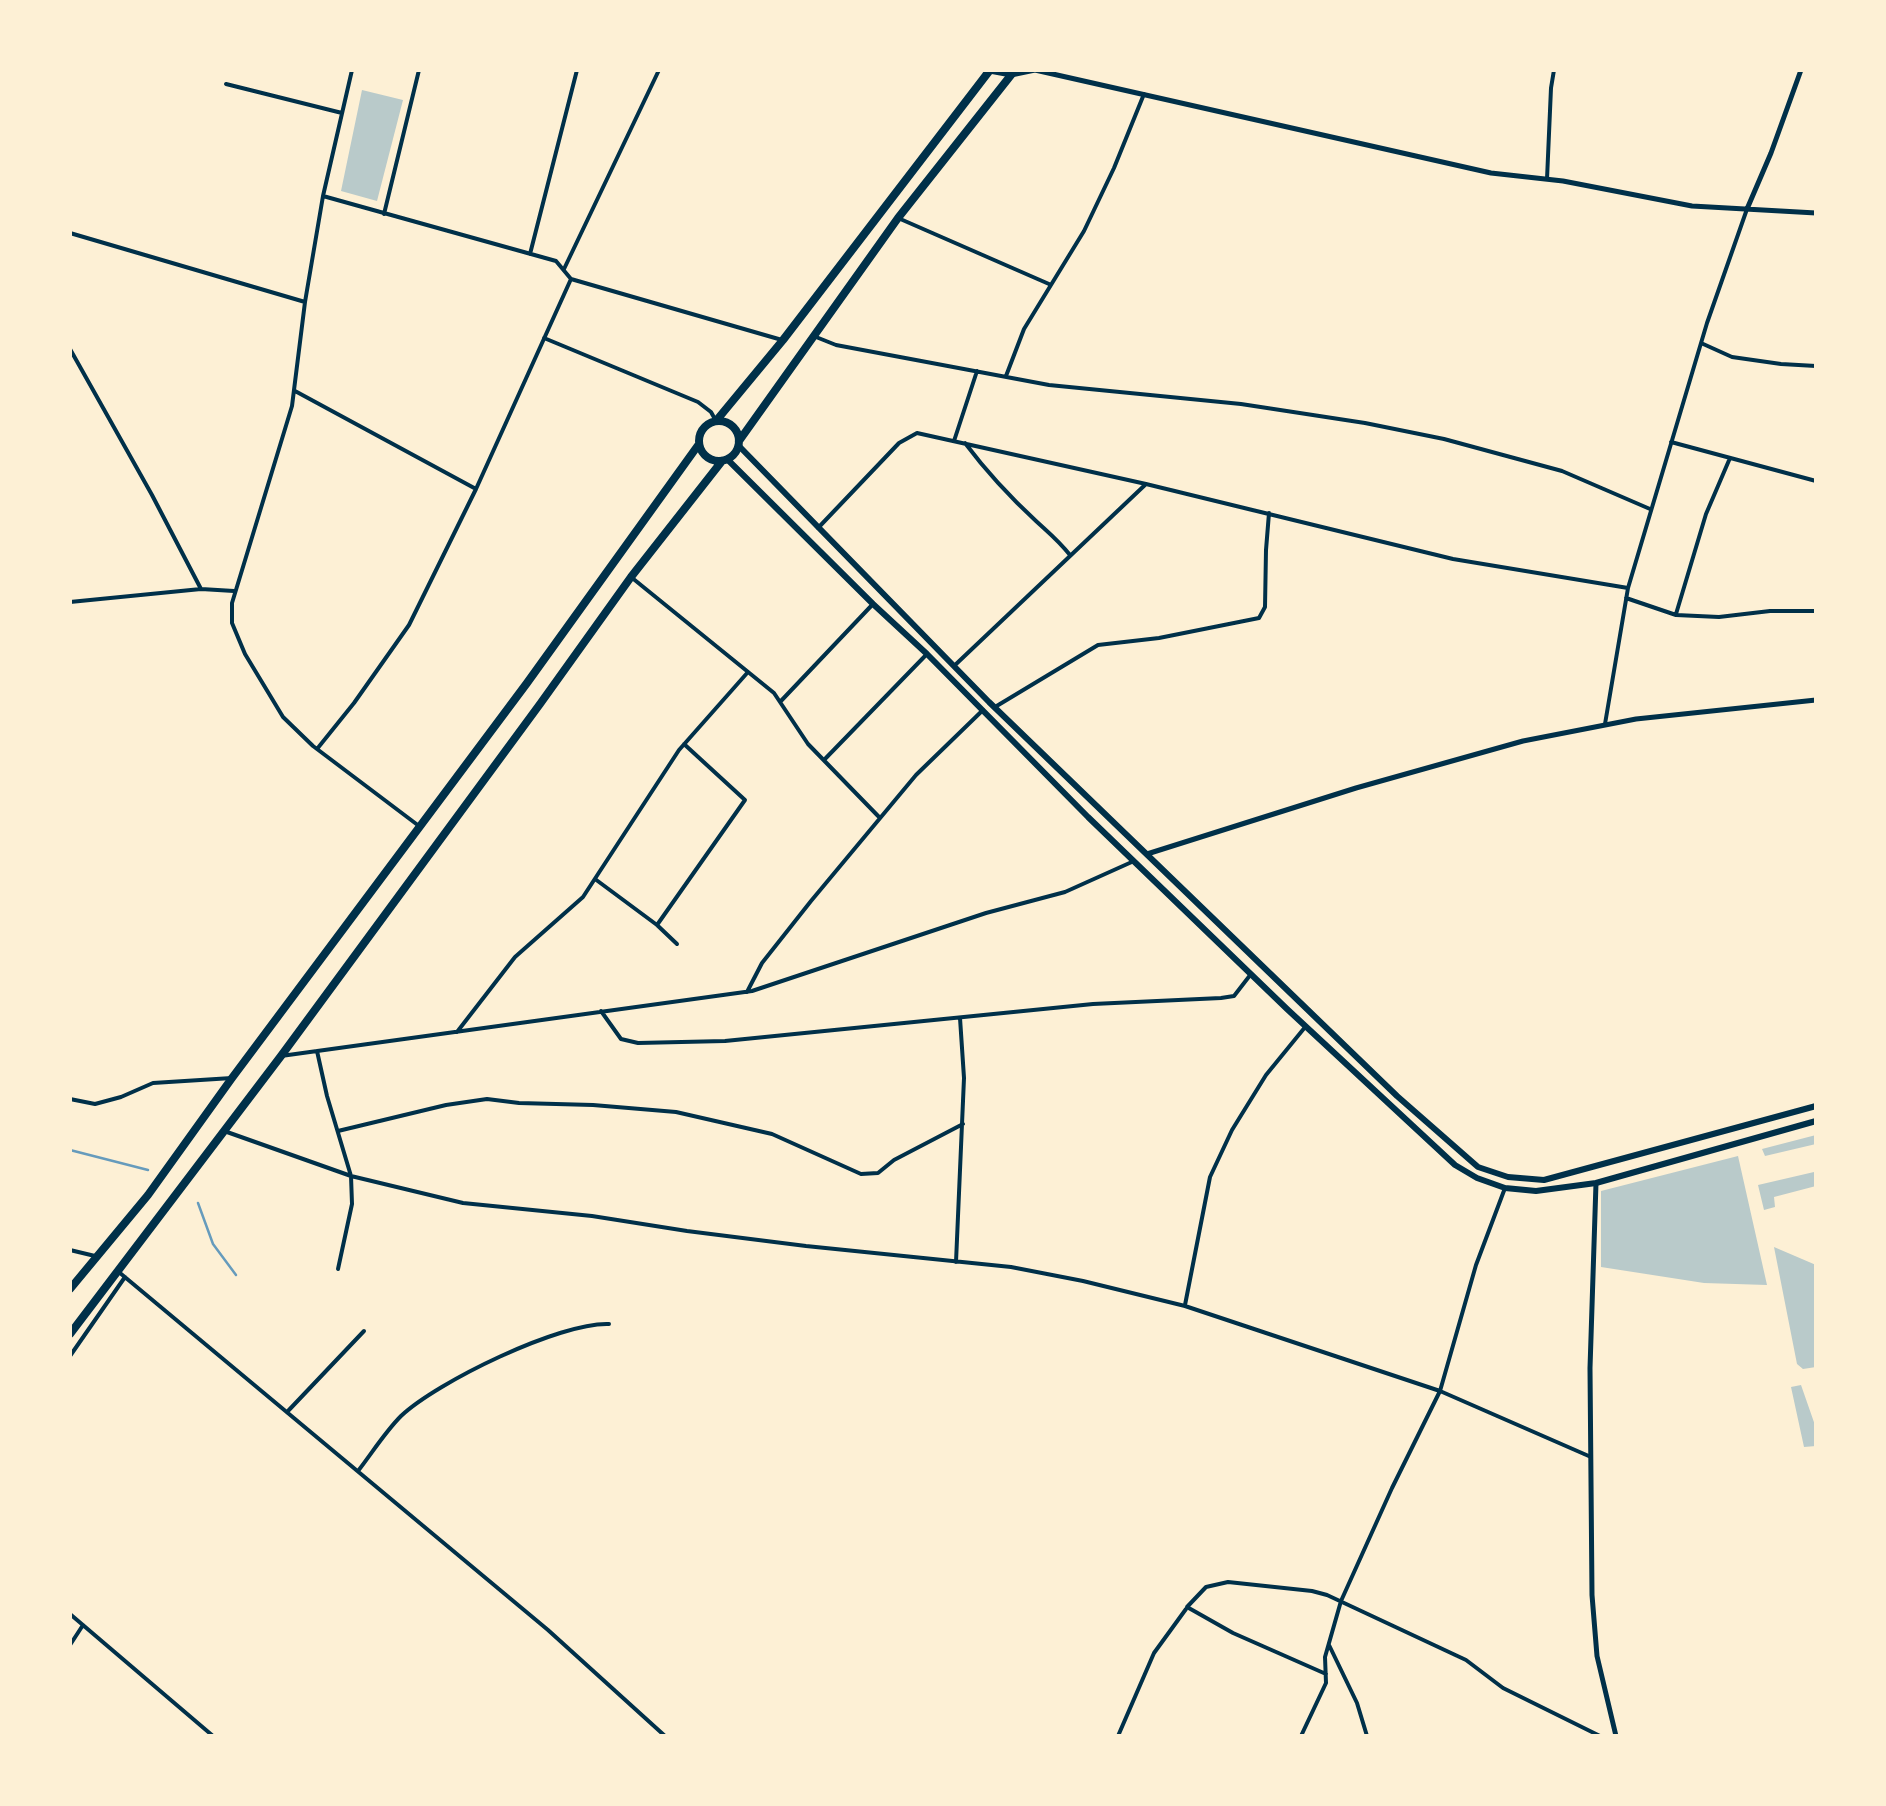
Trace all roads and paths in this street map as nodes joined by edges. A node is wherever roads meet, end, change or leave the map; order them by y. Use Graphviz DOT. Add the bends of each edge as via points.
graph roads {
  1 [pos="352,70"];
  2 [pos="419,70"];
  3 [pos="577,70"];
  4 [pos="658,70"];
  5 [pos="988,70"];
  6 [pos="1554,70"];
  7 [pos="1801,70"];
  8 [pos="1013,73"];
  9 [pos="226,84"];
  10 [pos="1144,94"];
  11 [pos="342,113"];
  12 [pos="1547,179"];
  13 [pos="322,196"];
  14 [pos="1747,209"];
  15 [pos="1816,213"];
  16 [pos="384,214"];
  17 [pos="898,218"];
  18 [pos="70,233"];
  19 [pos="530,254"];
  20 [pos="564,271"];
  21 [pos="571,279"];
  22 [pos="1050,284"];
  23 [pos="306,302"];
  24 [pos="813,335"];
  25 [pos="544,338"];
  26 [pos="783,340"];
  27 [pos="1701,343"];
  28 [pos="70,349"];
  29 [pos="1816,366"];
  30 [pos="977,371"];
  31 [pos="1006,377"];
  32 [pos="294,391"];
  33 [pos="716,421"];
  34 [pos="954,441"];
  35 [pos="1670,442"];
  36 [pos="738,443"];
  37 [pos="699,444"];
  38 [pos="965,444"];
  39 [pos="1730,458"];
  40 [pos="724,460"];
  41 [pos="1816,480"];
  42 [pos="1146,484"];
  43 [pos="476,489"];
  44 [pos="1650,509"];
  45 [pos="1270,513"];
  46 [pos="818,528"];
  47 [pos="1070,555"];
  48 [pos="631,577"];
  49 [pos="1628,588"];
  50 [pos="201,589"];
  51 [pos="236,592"];
  52 [pos="1626,598"];
  53 [pos="70,602"];
  54 [pos="874,604"];
  55 [pos="1816,611"];
  56 [pos="1676,615"];
  57 [pos="927,654"];
  58 [pos="954,666"];
  59 [pos="748,672"];
  60 [pos="1816,700"];
  61 [pos="780,702"];
  62 [pos="995,707"];
  63 [pos="983,710"];
  64 [pos="1605,725"];
  65 [pos="684,744"];
  66 [pos="317,749"];
  67 [pos="824,760"];
  68 [pos="880,818"];
  69 [pos="419,826"];
  70 [pos="1147,854"];
  71 [pos="1134,861"];
  72 [pos="595,879"];
  73 [pos="657,924"];
  74 [pos="677,944"];
  75 [pos="1251,974"];
  76 [pos="747,992"];
  77 [pos="600,1011"];
  78 [pos="960,1018"];
  79 [pos="1306,1026"];
  80 [pos="456,1032"];
  81 [pos="317,1051"];
  82 [pos="281,1056"];
  83 [pos="232,1078"];
  84 [pos="70,1099"];
  85 [pos="1816,1106"];
  86 [pos="1816,1121"];
  87 [pos="963,1124"];
  88 [pos="223,1130"];
  89 [pos="338,1131"];
  90 [pos="351,1176"];
  91 [pos="1596,1183"];
  92 [pos="1504,1188"];
  93 [pos="70,1250"];
  94 [pos="96,1256"];
  95 [pos="956,1262"];
  96 [pos="338,1269"];
  97 [pos="121,1274"];
  98 [pos="70,1288"];
  99 [pos="1185,1306"];
  100 [pos="609,1324"];
  101 [pos="364,1331"];
  102 [pos="70,1334"];
  103 [pos="70,1356"];
  104 [pos="1440,1391"];
  105 [pos="287,1412"];
  106 [pos="1592,1458"];
  107 [pos="358,1471"];
  108 [pos="1341,1602"];
  109 [pos="1187,1608"];
  110 [pos="70,1614"];
  111 [pos="83,1625"];
  112 [pos="70,1644"];
  113 [pos="1329,1645"];
  114 [pos="1326,1674"];
  115 [pos="213,1736"];
  116 [pos="665,1736"];
  117 [pos="1118,1736"];
  118 [pos="1301,1736"];
  119 [pos="1367,1736"];
  120 [pos="1600,1736"];
  121 [pos="1616,1736"];
  1 -- 11 [label="street"];
  2 -- 16 [label="street"];
  3 -- 19 [label="street"];
  4 -- 20 [label="street"];
  5 -- 8 [label="street"];
  5 -- 26 [label="highway"];
  6 -- 12 [label="street"];
  7 -- 14 [label="street"];
  8 -- 10 [label="street" via="1035,70"];
  8 -- 17 [label="highway"];
  9 -- 11 [label="street"];
  10 -- 12 [label="street" via="1491,173"];
  10 -- 22 [label="street" via="1084,231"];
  11 -- 13 [label="street"];
  12 -- 14 [label="street" via="1692,206"];
  13 -- 16 [label="street"];
  13 -- 23 [label="street"];
  14 -- 15 [label="street"];
  14 -- 27 [label="street"];
  16 -- 19 [label="street"];
  17 -- 22 [label="street"];
  17 -- 24 [label="highway"];
  18 -- 23 [label="street"];
  19 -- 20 [label="street" via="556,261"];
  20 -- 21 [label="street"];
  21 -- 25 [label="street"];
  21 -- 26 [label="street"];
  22 -- 31 [label="street"];
  23 -- 32 [label="street"];
  24 -- 30 [label="street"];
  24 -- 36 [label="highway"];
  25 -- 33 [label="street" via="698,402"];
  25 -- 43 [label="street"];
  26 -- 33 [label="highway"];
  27 -- 29 [label="street" via="1732,357"];
  27 -- 35 [label="street"];
  28 -- 50 [label="street"];
  30 -- 31 [label="street"];
  30 -- 34 [label="street"];
  31 -- 44 [label="street" via="1241,404 1444,439 1562,471"];
  32 -- 43 [label="street"];
  32 -- 51 [label="street"];
  33 -- 36 [label="highway" via="732,425"];
  33 -- 37 [label="highway" via="702,430"];
  34 -- 38 [label="street"];
  34 -- 46 [label="street" via="917,433 899,443"];
  35 -- 39 [label="street"];
  35 -- 44 [label="street"];
  36 -- 40 [label="highway"];
  36 -- 46 [label="main road"];
  37 -- 40 [label="highway" via="705,456"];
  37 -- 69 [label="highway"];
  38 -- 42 [label="street"];
  38 -- 47 [label="street"];
  39 -- 41 [label="street"];
  39 -- 56 [label="street"];
  40 -- 48 [label="highway"];
  40 -- 54 [label="main road"];
  42 -- 45 [label="street"];
  42 -- 47 [label="street"];
  43 -- 66 [label="street" via="409,626"];
  44 -- 49 [label="street"];
  45 -- 49 [label="street" via="1453,559"];
  45 -- 62 [label="street" via="1259,618 1098,645"];
  46 -- 58 [label="main road"];
  47 -- 58 [label="street"];
  48 -- 59 [label="street"];
  48 -- 82 [label="highway"];
  49 -- 52 [label="street"];
  50 -- 51 [label="street"];
  50 -- 53 [label="street"];
  51 -- 66 [label="street" via="232,623 246,654 283,717"];
  52 -- 56 [label="street"];
  52 -- 64 [label="street"];
  54 -- 57 [label="main road"];
  54 -- 61 [label="street"];
  55 -- 56 [label="street"];
  57 -- 63 [label="main road"];
  57 -- 67 [label="street"];
  58 -- 62 [label="main road"];
  59 -- 61 [label="street"];
  59 -- 65 [label="street"];
  60 -- 64 [label="street"];
  61 -- 67 [label="street"];
  62 -- 70 [label="main road"];
  63 -- 68 [label="street"];
  63 -- 71 [label="main road"];
  64 -- 70 [label="street" via="1374,782"];
  65 -- 72 [label="street"];
  65 -- 73 [label="street" via="746,800"];
  66 -- 69 [label="street"];
  67 -- 68 [label="street"];
  68 -- 76 [label="street" via="762,963"];
  69 -- 83 [label="highway"];
  70 -- 85 [label="main road" via="1397,1096 1493,1173 1544,1180"];
  71 -- 75 [label="main road"];
  71 -- 76 [label="street" via="1065,892"];
  72 -- 73 [label="street"];
  72 -- 80 [label="street" via="515,957"];
  73 -- 74 [label="street"];
  75 -- 78 [label="street" via="1234,996 1221,998"];
  75 -- 79 [label="main road"];
  76 -- 77 [label="street"];
  77 -- 78 [label="street" via="622,1039 638,1043"];
  77 -- 80 [label="street"];
  78 -- 87 [label="street"];
  79 -- 92 [label="main road" via="1455,1165"];
  79 -- 99 [label="street" via="1266,1074 1210,1178"];
  80 -- 81 [label="street"];
  81 -- 82 [label="street"];
  81 -- 89 [label="street"];
  82 -- 88 [label="highway"];
  83 -- 84 [label="street" via="153,1082 95,1104"];
  83 -- 94 [label="highway"];
  86 -- 91 [label="main road"];
  87 -- 89 [label="street" via="878,1173 860,1174 772,1134 676,1112 593,1105 486,1099"];
  87 -- 95 [label="street"];
  88 -- 90 [label="street"];
  88 -- 97 [label="highway"];
  89 -- 90 [label="street"];
  90 -- 95 [label="street" via="463,1202"];
  90 -- 96 [label="street"];
  91 -- 92 [label="main road"];
  91 -- 106 [label="street"];
  92 -- 104 [label="street"];
  93 -- 94 [label="street"];
  94 -- 98 [label="highway"];
  95 -- 99 [label="street"];
  97 -- 102 [label="highway"];
  97 -- 103 [label="street"];
  97 -- 105 [label="street"];
  99 -- 104 [label="street"];
  100 -- 107 [label="street" via="570,1329 442,1387 401,1416"];
  101 -- 105 [label="street"];
  104 -- 106 [label="street"];
  104 -- 108 [label="street"];
  105 -- 107 [label="street"];
  106 -- 121 [label="street" via="1594,1634"];
  107 -- 116 [label="street"];
  108 -- 109 [label="street" via="1228,1582 1206,1588"];
  108 -- 113 [label="street"];
  108 -- 120 [label="street" via="1466,1660 1503,1688"];
  109 -- 114 [label="street"];
  109 -- 117 [label="street" via="1154,1653"];
  110 -- 111 [label="street"];
  111 -- 112 [label="street"];
  111 -- 115 [label="street"];
  113 -- 114 [label="street"];
  113 -- 119 [label="street"];
  114 -- 118 [label="street"];
}
